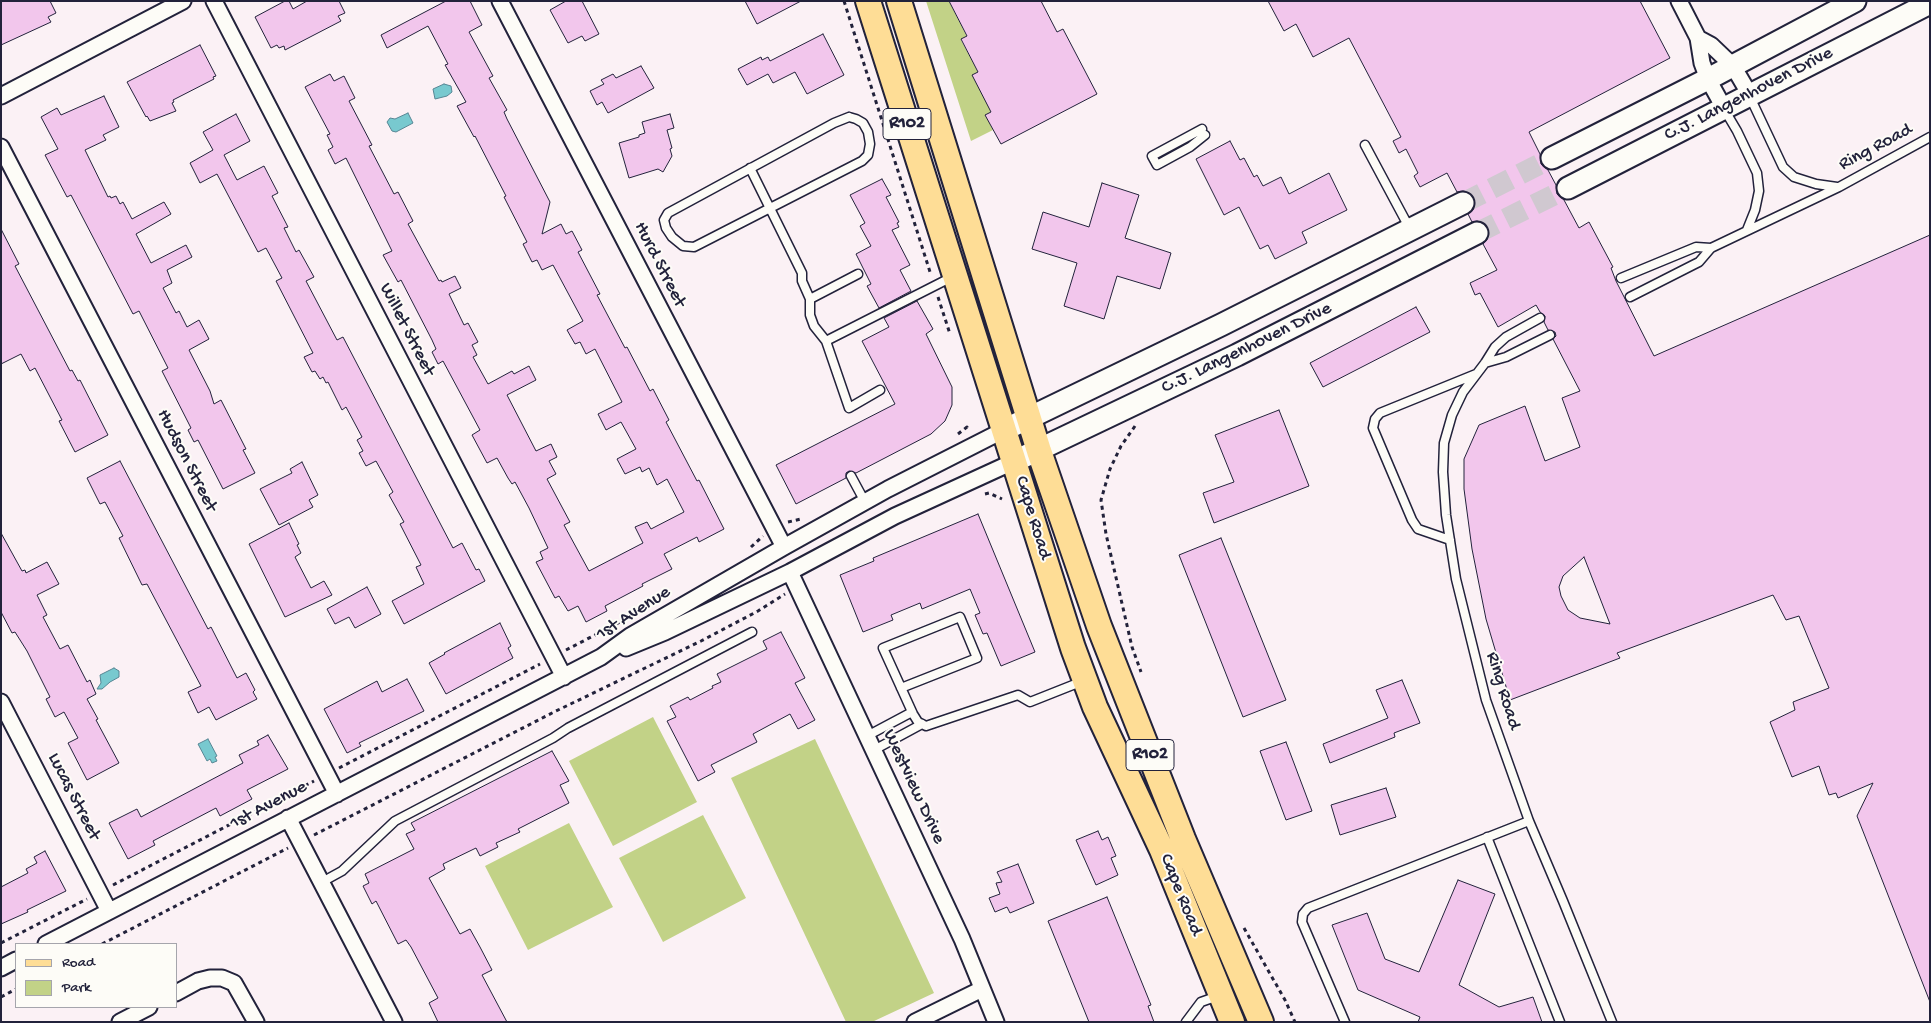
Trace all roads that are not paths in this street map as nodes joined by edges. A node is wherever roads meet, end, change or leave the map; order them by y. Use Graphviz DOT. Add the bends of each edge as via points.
graph roads {
  1 [pos="183,1"];
  2 [pos="214,1"];
  3 [pos="500,1"];
  4 [pos="868,1"];
  5 [pos="899,1"];
  6 [pos="1679,1"];
  7 [pos="1855,1"];
  8 [pos="1930,3"];
  9 [pos="1698,38"];
  10 [pos="1733,66"];
  11 [pos="1708,79"];
  12 [pos="1750,95"];
  13 [pos="1,96"];
  14 [pos="1724,108"];
  15 [pos="1204,132"];
  16 [pos="1930,138"];
  17 [pos="1365,145"];
  18 [pos="1,146"];
  19 [pos="1552,158"];
  20 [pos="750,168"];
  21 [pos="1838,187"];
  22 [pos="1568,188"];
  23 [pos="1463,203"];
  24 [pos="771,208"];
  25 [pos="1410,230"];
  26 [pos="1747,230"];
  27 [pos="1477,233"];
  28 [pos="1711,248"];
  29 [pos="858,274"];
  30 [pos="955,275"];
  31 [pos="1621,278"];
  32 [pos="1630,297"];
  33 [pos="810,299"];
  34 [pos="1540,318"];
  35 [pos="1550,335"];
  36 [pos="826,341"];
  37 [pos="1485,363"];
  38 [pos="1477,373"];
  39 [pos="880,390"];
  40 [pos="1028,417"];
  41 [pos="1004,430"];
  42 [pos="1039,451"];
  43 [pos="1015,461"];
  44 [pos="851,476"];
  45 [pos="865,502"];
  46 [pos="1450,540"];
  47 [pos="784,547"];
  48 [pos="790,572"];
  49 [pos="752,632"];
  50 [pos="601,657"];
  51 [pos="564,677"];
  52 [pos="1085,680"];
  53 [pos="901,688"];
  54 [pos="1,702"];
  55 [pos="912,712"];
  56 [pos="922,724"];
  57 [pos="867,736"];
  58 [pos="874,750"];
  59 [pos="337,794"];
  60 [pos="288,818"];
  61 [pos="1529,821"];
  62 [pos="1487,837"];
  63 [pos="322,882"];
  64 [pos="109,911"];
  65 [pos="48,943"];
  66 [pos="15,961"];
  67 [pos="1,968"];
  68 [pos="982,989"];
  69 [pos="178,992"];
  70 [pos="1221,995"];
  71 [pos="147,1008"];
  72 [pos="120,1022"];
  73 [pos="256,1022"];
  74 [pos="394,1022"];
  75 [pos="915,1022"];
  76 [pos="996,1022"];
  77 [pos="1186,1022"];
  78 [pos="1232,1022"];
  79 [pos="1261,1022"];
  80 [pos="1345,1022"];
  81 [pos="1560,1022"];
  82 [pos="1612,1022"];
  1 -- 13 [label="street"];
  2 -- 51 [label="street, Willet Street"];
  3 -- 47 [label="street, Hurd Street"];
  4 -- 30 [label="main road, Cape Road / R102"];
  5 -- 40 [label="main road, Cape Road / R102"];
  6 -- 9 [label="street"];
  7 -- 10 [label="main road, C.J. Langenhoven Drive"];
  8 -- 12 [label="main road, C.J. Langenhoven Drive"];
  9 -- 10 [label="street" via="1711,44"];
  9 -- 11 [label="street"];
  10 -- 11 [label="main road, C.J. Langenhoven Drive"];
  10 -- 12 [label="street"];
  11 -- 14 [label="street"];
  11 -- 19 [label="main road, C.J. Langenhoven Drive"];
  12 -- 14 [label="main road, C.J. Langenhoven Drive"];
  12 -- 21 [label="lane, Ring Road" via="1784,167 1794,177"];
  14 -- 22 [label="main road, C.J. Langenhoven Drive"];
  14 -- 26 [label="lane" via="1738,130 1757,173 1759,191"];
  15 -- 15 [label="lane" via="1190,147 1157,166 1152,156"];
  16 -- 21 [label="lane, Ring Road"];
  17 -- 25 [label="lane"];
  18 -- 59 [label="street, Hudson Street"];
  20 -- 24 [label="lane"];
  20 -- 24 [label="lane" via="668,213 664,220 666,228 683,246 694,247"];
  20 -- 24 [label="lane" via="849,117 863,123 868,132 868,155 862,161"];
  21 -- 26 [label="lane, Ring Road"];
  23 -- 25 [label="main road, C.J. Langenhoven Drive"];
  24 -- 33 [label="lane"];
  25 -- 40 [label="main road, C.J. Langenhoven Drive"];
  26 -- 28 [label="lane, Ring Road"];
  27 -- 42 [label="main road, C.J. Langenhoven Drive"];
  28 -- 31 [label="lane, Ring Road" via="1696,247"];
  28 -- 32 [label="lane, Ring Road" via="1693,266"];
  29 -- 33 [label="lane"];
  30 -- 36 [label="lane"];
  30 -- 41 [label="main road, Cape Road / R102"];
  33 -- 36 [label="lane" via="814,326"];
  34 -- 37 [label="lane, Ring Road" via="1495,346"];
  35 -- 37 [label="lane" via="1506,357"];
  36 -- 39 [label="lane" via="849,408"];
  37 -- 38 [label="lane, Ring Road"];
  38 -- 46 [label="lane, Ring Road" via="1452,415 1444,443 1443,472"];
  38 -- 46 [label="lane" via="1380,414 1373,428 1418,529"];
  40 -- 41 [label="main road, C.J. Langenhoven Drive"];
  40 -- 42 [label="main road, Cape Road / R102"];
  41 -- 43 [label="main road, Cape Road / R102"];
  41 -- 45 [label="street, 1st Avenue"];
  42 -- 43 [label="main road, C.J. Langenhoven Drive"];
  42 -- 79 [label="main road, Cape Road / R102" via="1106,644 1183,839"];
  43 -- 48 [label="street, 1st Avenue" via="895,516"];
  43 -- 52 [label="main road, Cape Road / R102"];
  44 -- 45 [label="lane"];
  45 -- 47 [label="street, 1st Avenue"];
  46 -- 61 [label="lane, Ring Road" via="1456,579 1486,700"];
  47 -- 50 [label="street, 1st Avenue" via="617,644"];
  48 -- 50 [label="street, 1st Avenue" via="665,632"];
  48 -- 57 [label="street, Westview Drive"];
  49 -- 63 [label="lane" via="396,821 342,871"];
  50 -- 51 [label="street, 1st Avenue"];
  51 -- 59 [label="street, 1st Avenue"];
  52 -- 56 [label="lane" via="1030,702 1018,696 936,724"];
  52 -- 70 [label="main road, Cape Road / R102" via="1162,850"];
  53 -- 53 [label="lane" via="883,648 960,618 977,658"];
  53 -- 55 [label="lane"];
  54 -- 64 [label="street, Lucas Street"];
  55 -- 56 [label="lane"];
  55 -- 57 [label="lane"];
  56 -- 58 [label="lane"];
  57 -- 58 [label="street, Westview Drive"];
  58 -- 68 [label="street, Westview Drive"];
  59 -- 60 [label="street, 1st Avenue"];
  60 -- 63 [label="street"];
  60 -- 64 [label="street, 1st Avenue"];
  61 -- 62 [label="lane"];
  61 -- 82 [label="lane, Ring Road"];
  62 -- 80 [label="lane" via="1308,908 1303,914 1302,922"];
  62 -- 81 [label="lane"];
  63 -- 74 [label="street"];
  64 -- 65 [label="street, 1st Avenue"];
  66 -- 67 [label="street"];
  68 -- 75 [label="street"];
  68 -- 76 [label="street, Westview Drive"];
  69 -- 73 [label="street" via="198,981 222,978 234,983"];
  70 -- 77 [label="lane" via="1201,1002"];
  70 -- 78 [label="main road, Cape Road / R102"];
  71 -- 72 [label="street"];
}
